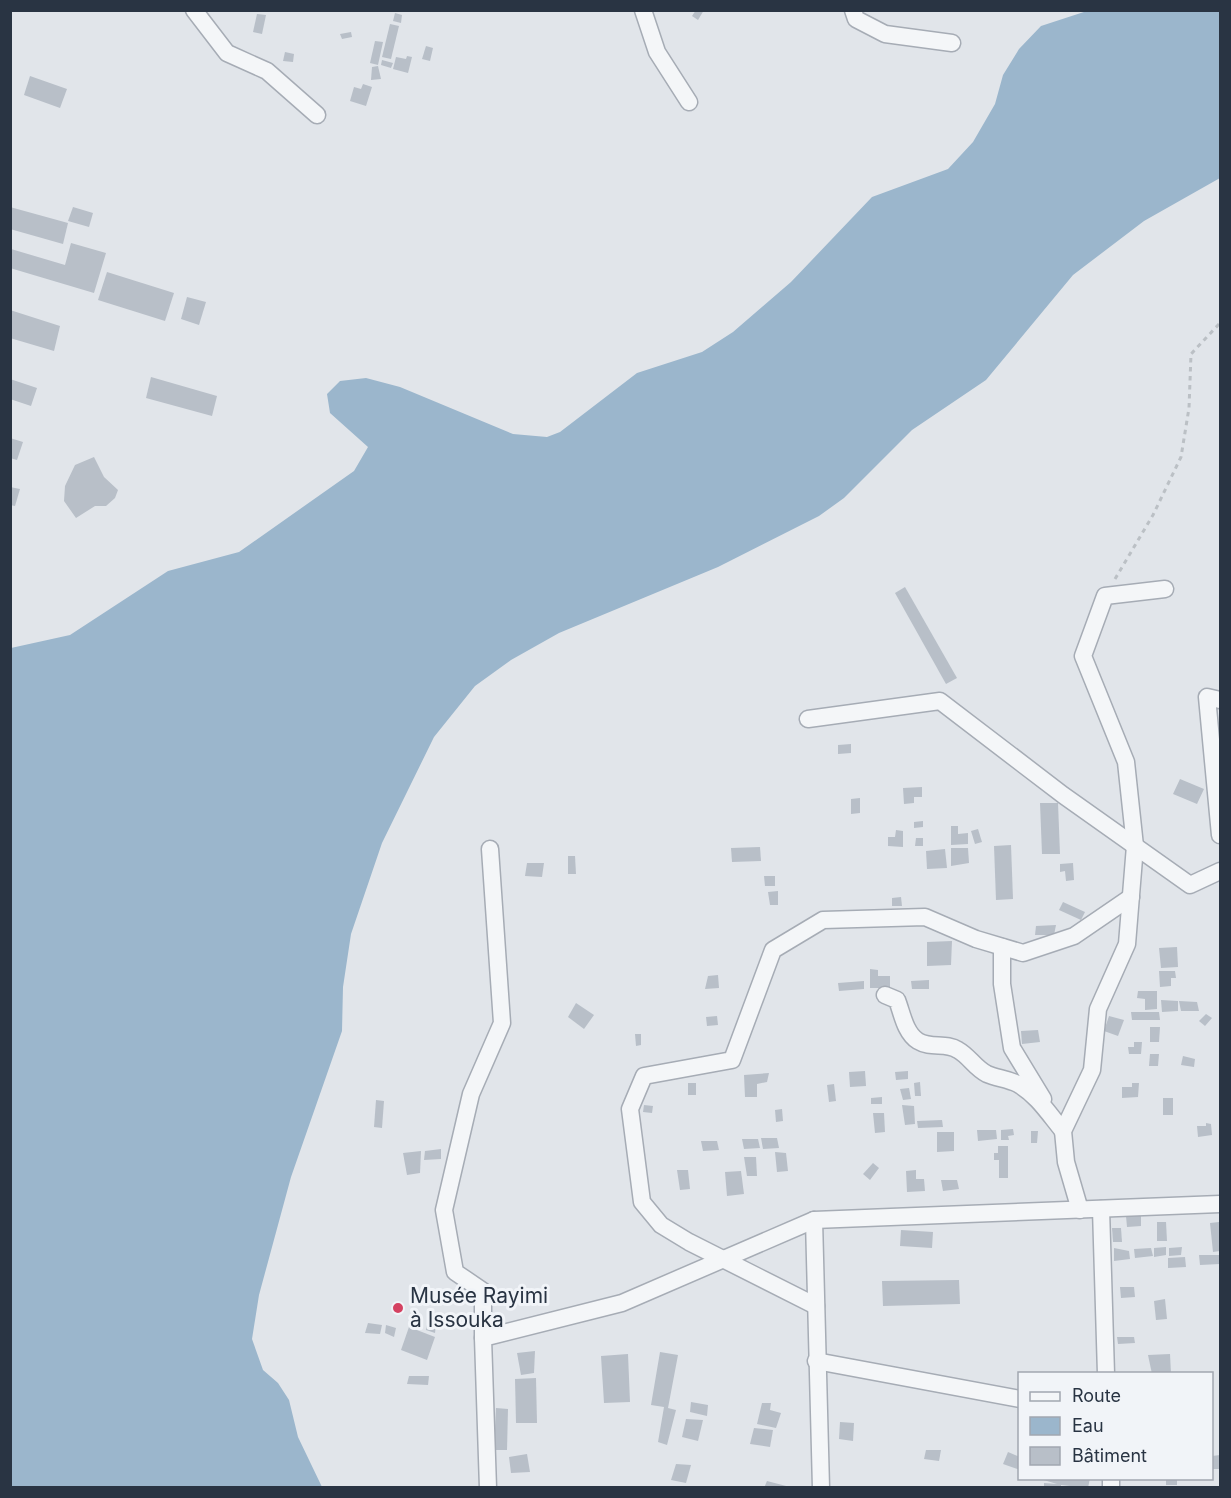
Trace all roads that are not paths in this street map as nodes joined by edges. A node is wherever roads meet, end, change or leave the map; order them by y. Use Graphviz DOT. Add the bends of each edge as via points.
graph roads {
  1 [pos="194,10"];
  2 [pos="643,10"];
  3 [pos="854,10"];
  4 [pos="952,43"];
  5 [pos="689,102"];
  6 [pos="317,115"];
  7 [pos="1165,589"];
  8 [pos="1221,700"];
  9 [pos="808,719"];
  10 [pos="1221,835"];
  11 [pos="1135,846"];
  12 [pos="490,849"];
  13 [pos="1221,871"];
  14 [pos="1131,897"];
  15 [pos="1002,947"];
  16 [pos="885,995"];
  17 [pos="1063,1131"];
  18 [pos="1221,1204"];
  19 [pos="1101,1209"];
  20 [pos="1080,1210"];
  21 [pos="814,1220"];
  22 [pos="725,1260"];
  23 [pos="816,1306"];
  24 [pos="483,1338"];
  25 [pos="816,1361"];
  26 [pos="1106,1372"];
  27 [pos="1018,1400"];
  28 [pos="488,1488"];
  29 [pos="821,1488"];
  1 -- 6 [label="street" via="227,53 267,71"];
  2 -- 5 [label="street" via="657,52"];
  3 -- 4 [label="street" via="856,19 885,34"];
  7 -- 11 [label="street" via="1105,596 1083,656 1126,762"];
  8 -- 10 [label="street" via="1207,697"];
  9 -- 11 [label="street" via="940,701"];
  11 -- 13 [label="street" via="1190,885"];
  11 -- 14 [label="street"];
  12 -- 24 [label="street" via="501,1023 471,1094 444,1210 455,1272 483,1291"];
  14 -- 15 [label="street" via="1074,936 1023,953"];
  14 -- 17 [label="street" via="1127,944 1098,1009 1092,1070"];
  15 -- 17 [label="street" via="1002,984 1011,1048"];
  15 -- 22 [label="street" via="925,917 823,920 773,950 732,1060 644,1076 630,1109 642,1202 661,1225"];
  16 -- 17 [label="street" via="897,1000 906,1026 916,1040 959,1050 986,1074 1017,1084 1037,1099"];
  17 -- 20 [label="street" via="1066,1162"];
  18 -- 19 [label="street"];
  19 -- 20 [label="street"];
  19 -- 26 [label="street"];
  20 -- 21 [label="street"];
  21 -- 22 [label="street"];
  21 -- 23 [label="street"];
  22 -- 23 [label="street"];
  22 -- 24 [label="street" via="622,1303"];
  23 -- 25 [label="street"];
  24 -- 28 [label="street"];
  25 -- 27 [label="street"];
  25 -- 29 [label="street"];
}
